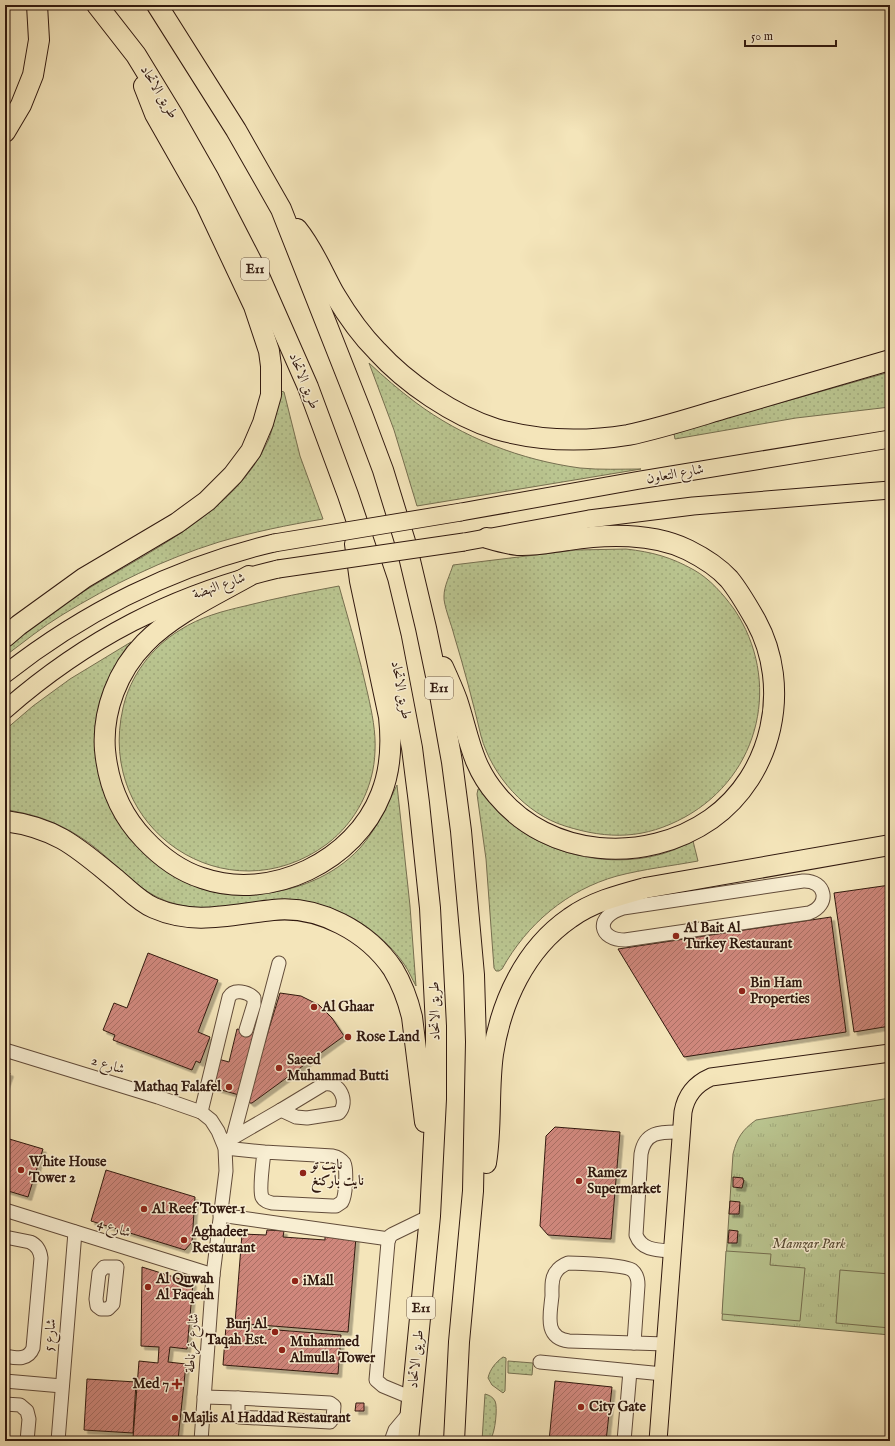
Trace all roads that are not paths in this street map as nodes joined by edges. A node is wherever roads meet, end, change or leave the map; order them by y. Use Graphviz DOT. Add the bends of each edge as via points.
graph roads {
  1 [pos="37,5"];
  2 [pos="97,5"];
  3 [pos="157,5"];
  4 [pos="136,55"];
  5 [pos="5,132"];
  6 [pos="281,209"];
  7 [pos="890,360"];
  8 [pos="890,439"];
  9 [pos="890,490"];
  10 [pos="348,495"];
  11 [pos="461,512"];
  12 [pos="487,538"];
  13 [pos="249,576"];
  14 [pos="426,628"];
  15 [pos="5,637"];
  16 [pos="5,674"];
  17 [pos="5,710"];
  18 [pos="5,821"];
  19 [pos="890,845"];
  20 [pos="809,859"];
  21 [pos="703,877"];
  22 [pos="765,887"];
  23 [pos="279,963"];
  24 [pos="246,1030"];
  25 [pos="5,1050"];
  26 [pos="890,1053"];
  27 [pos="280,1110"];
  28 [pos="201,1112"];
  29 [pos="682,1132"];
  30 [pos="227,1142"];
  31 [pos="264,1152"];
  32 [pos="432,1174"];
  33 [pos="473,1192"];
  34 [pos="5,1210"];
  35 [pos="220,1215"];
  36 [pos="430,1216"];
  37 [pos="75,1232"];
  38 [pos="5,1237"];
  39 [pos="389,1239"];
  40 [pos="120,1246"];
  41 [pos="673,1251"];
  42 [pos="117,1267"];
  43 [pos="213,1276"];
  44 [pos="634,1343"];
  45 [pos="666,1344"];
  46 [pos="5,1356"];
  47 [pos="540,1362"];
  48 [pos="630,1372"];
  49 [pos="663,1374"];
  50 [pos="5,1381"];
  51 [pos="62,1386"];
  52 [pos="204,1396"];
  53 [pos="238,1398"];
  54 [pos="5,1404"];
  55 [pos="411,1404"];
  56 [pos="27,1441"];
  57 [pos="58,1441"];
  58 [pos="201,1441"];
  59 [pos="391,1441"];
  60 [pos="408,1441"];
  61 [pos="454,1441"];
  62 [pos="624,1441"];
  63 [pos="658,1441"];
  1 -- 5 [label="highway" via="39,40 33,75 21,105"];
  2 -- 4 [label="highway, طريق الاتحاد / E11"];
  3 -- 6 [label="highway, E11" via="236,130"];
  4 -- 10 [label="highway, طريق الاتحاد / E11" via="209,179 260,278 308,388"];
  4 -- 15 [label="highway" via="155,114 205,202 254,306 269,351 271,395 251,451 233,475 207,501 176,523 84,578 19,624"];
  6 -- 7 [label="highway" via="311,249 335,295 354,324 376,351 430,396 460,414 495,428 524,435 560,439 627,435"];
  6 -- 14 [label="highway, E11" via="383,470 407,548"];
  8 -- 11 [label="main road, شارع التعاون"];
  9 -- 12 [label="main road" via="693,506 589,519"];
  10 -- 13 [label="highway" via="360,581 389,717 391,750 387,776 372,812 361,829 332,856 298,875 266,882 220,883 201,878 167,859 151,847 126,817 110,782 106,763 106,726 109,708 122,674 144,644 172,620"];
  10 -- 32 [label="highway, طريق الاتحاد / E11" via="378,584 391,638 412,748 419,803 434,967 436,1099"];
  11 -- 16 [label="main road, شارع النهضة, bridge" via="243,550 152,584 118,601 33,652"];
  12 -- 13 [label="main road, شارع النهضة, bridge" via="278,569"];
  12 -- 14 [label="highway" via="521,545 612,535 649,539 688,550 728,578 760,627 772,665 772,722 767,741 751,776 726,806 710,819 670,840 635,848 615,849 584,846 559,840 541,832 520,817 497,795 476,763 455,694"];
  13 -- 17 [label="main road, شارع النهضة" via="211,588 138,618 69,659"];
  14 -- 33 [label="highway, E11" via="452,762 474,975 476,1042"];
  18 -- 32 [label="highway" via="49,832 65,840 140,900 170,914 202,919 275,910 309,912 326,917 370,943 393,969 411,1011"];
  19 -- 20 [label="highway"];
  20 -- 21 [label="highway"];
  20 -- 22 [label="street" via="799,867 775,874"];
  21 -- 22 [label="street" via="717,881 744,879"];
  21 -- 33 [label="highway" via="645,888 586,908 550,934 521,971 511,991 497,1033 493,1055 487,1155 483,1173"];
  22 -- 22 [label="street" via="810,881 820,888 823,900 815,911 809,913 625,940 617,940 604,928 607,916 623,908"];
  23 -- 30 [label="street"];
  24 -- 28 [label="street" via="254,998 249,994 232,992"];
  25 -- 28 [label="street, شارع 2"];
  26 -- 29 [label="main road" via="711,1077 696,1086 687,1098"];
  27 -- 30 [label="street"];
  28 -- 30 [label="street, شارع غرناطة" via="211,1120"];
  29 -- 41 [label="main road"];
  29 -- 41 [label="street" via="654,1134 645,1142 641,1154 636,1235 646,1248"];
  30 -- 31 [label="street"];
  30 -- 35 [label="street, شارع غرناطة"];
  31 -- 31 [label="street" via="333,1156 340,1159 345,1167 342,1202 332,1206 272,1203 265,1200 261,1190"];
  32 -- 36 [label="highway, طريق الاتحاد / E11"];
  33 -- 61 [label="highway, E11" via="459,1342"];
  34 -- 37 [label="street, شارع 4"];
  35 -- 39 [label="street"];
  35 -- 43 [label="street, شارع غرناطة"];
  36 -- 39 [label="street" via="393,1234"];
  36 -- 55 [label="highway, طريق الاتحاد / E11"];
  37 -- 40 [label="street, شارع 4"];
  37 -- 51 [label="street, شارع 5"];
  38 -- 46 [label="street" via="34,1244 41,1258 33,1348 25,1357"];
  39 -- 55 [label="street" via="376,1380"];
  40 -- 42 [label="street"];
  40 -- 43 [label="street, شارع 4"];
  41 -- 45 [label="main road"];
  43 -- 52 [label="street, شارع غرناطة"];
  44 -- 44 [label="street" via="569,1341 556,1336 550,1322 554,1277 559,1268 574,1263 632,1270 638,1279"];
  44 -- 45 [label="street"];
  45 -- 49 [label="main road"];
  47 -- 48 [label="street"];
  48 -- 49 [label="street"];
  48 -- 62 [label="street"];
  49 -- 63 [label="main road"];
  50 -- 51 [label="street"];
  51 -- 57 [label="street, شارع 5"];
  52 -- 53 [label="street"];
  52 -- 58 [label="street, شارع غرناطة"];
  53 -- 53 [label="street" via="239,1417 328,1422 334,1418 332,1403"];
  54 -- 56 [label="street" via="20,1405 27,1410"];
  55 -- 59 [label="street"];
  55 -- 60 [label="highway, طريق الاتحاد / E11"];
}
